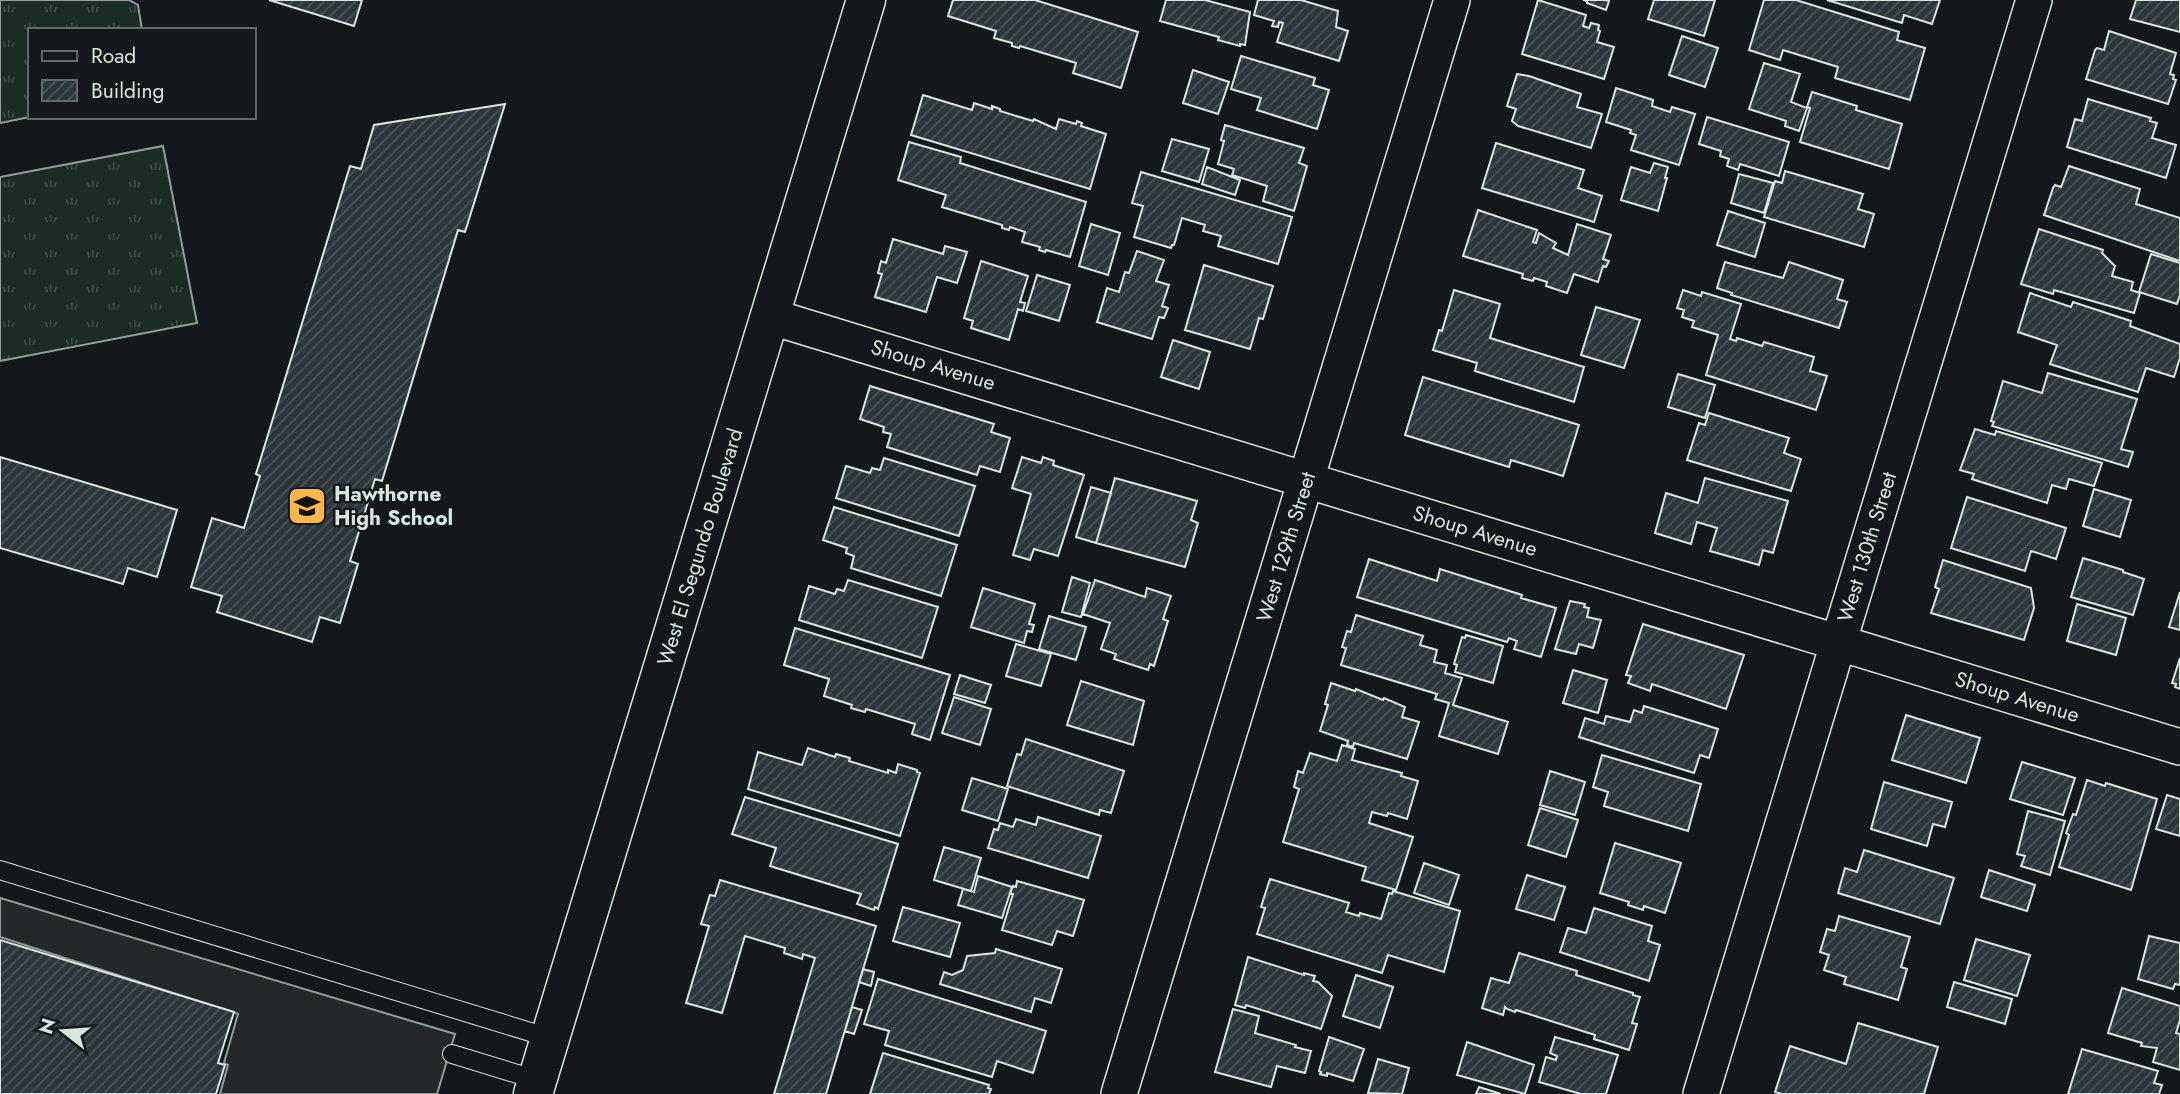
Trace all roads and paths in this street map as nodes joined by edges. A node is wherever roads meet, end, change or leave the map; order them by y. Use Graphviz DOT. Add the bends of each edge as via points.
graph roads {
  1 [pos="866,0"];
  2 [pos="1452,0"];
  3 [pos="2034,0"];
  4 [pos="769,316"];
  5 [pos="1307,479"];
  6 [pos="1838,643"];
  7 [pos="2180,747"];
  8 [pos="0,870"];
  9 [pos="550,1038"];
  10 [pos="452,1054"];
  11 [pos="535,1087"];
  12 [pos="1119,1094"];
  13 [pos="1701,1094"];
  1 -- 4 [label="main road, West El Segundo Boulevard"];
  2 -- 5 [label="street, West 129th Street"];
  3 -- 6 [label="street, West 130th Street"];
  4 -- 5 [label="street, Shoup Avenue"];
  4 -- 9 [label="main road, West El Segundo Boulevard"];
  5 -- 6 [label="street, Shoup Avenue"];
  5 -- 12 [label="street, West 129th Street"];
  6 -- 7 [label="street, Shoup Avenue"];
  6 -- 13 [label="street, West 130th Street"];
  8 -- 9 [label="lane"];
  9 -- 11 [label="main road, West El Segundo Boulevard"];
  10 -- 11 [label="lane"];
}
